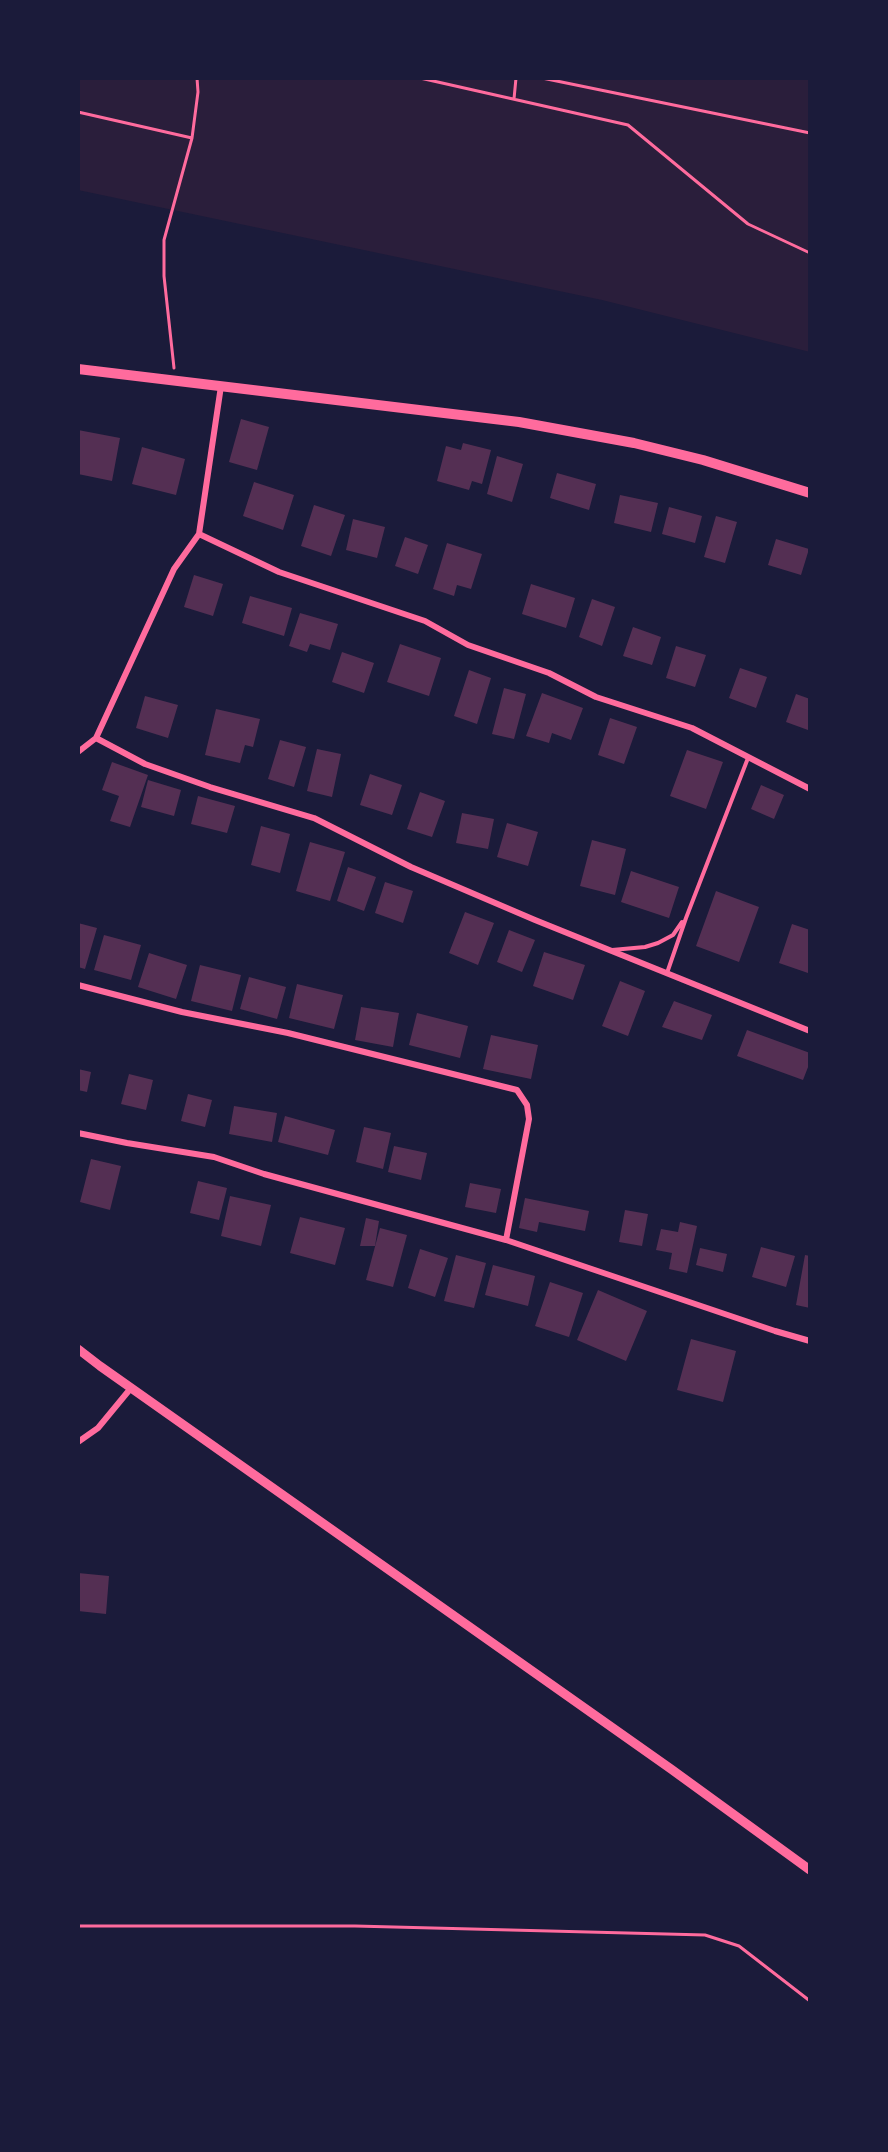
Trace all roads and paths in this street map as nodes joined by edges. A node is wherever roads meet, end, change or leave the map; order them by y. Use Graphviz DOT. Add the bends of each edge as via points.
graph roads {
  1 [pos="197,78"];
  2 [pos="420,78"];
  3 [pos="516,78"];
  4 [pos="542,78"];
  5 [pos="514,99"];
  6 [pos="78,112"];
  7 [pos="810,133"];
  8 [pos="192,138"];
  9 [pos="810,253"];
  10 [pos="78,369"];
  11 [pos="175,380"];
  12 [pos="221,386"];
  13 [pos="810,493"];
  14 [pos="199,534"];
  15 [pos="96,738"];
  16 [pos="78,752"];
  17 [pos="748,758"];
  18 [pos="810,789"];
  19 [pos="686,918"];
  20 [pos="611,950"];
  21 [pos="667,973"];
  22 [pos="78,985"];
  23 [pos="810,1030"];
  24 [pos="78,1133"];
  25 [pos="506,1240"];
  26 [pos="810,1341"];
  27 [pos="78,1348"];
  28 [pos="131,1388"];
  29 [pos="78,1442"];
  30 [pos="810,1870"];
  31 [pos="78,1926"];
  32 [pos="810,2001"];
  1 -- 8 [label="path"];
  2 -- 5 [label="path"];
  3 -- 5 [label="path"];
  4 -- 7 [label="path"];
  5 -- 9 [label="path" via="628,125 748,224"];
  6 -- 8 [label="path"];
  8 -- 11 [label="path" via="164,240"];
  10 -- 11 [label="main road"];
  11 -- 12 [label="main road"];
  12 -- 13 [label="main road" via="519,422 634,442"];
  12 -- 14 [label="street"];
  14 -- 15 [label="street" via="174,569"];
  14 -- 17 [label="street" via="279,572 425,621 468,645 549,673 596,697 692,728"];
  15 -- 16 [label="street"];
  15 -- 20 [label="street" via="145,764 314,818 411,867"];
  17 -- 18 [label="street"];
  17 -- 19 [label="lane"];
  19 -- 20 [label="lane" via="673,934 658,943"];
  19 -- 21 [label="lane"];
  20 -- 21 [label="street"];
  21 -- 23 [label="street"];
  22 -- 25 [label="street" via="517,1090 530,1119"];
  24 -- 25 [label="street" via="214,1156 264,1174"];
  25 -- 26 [label="street"];
  27 -- 28 [label="street"];
  28 -- 29 [label="street" via="98,1428"];
  28 -- 30 [label="street"];
  31 -- 32 [label="path" via="355,1926 705,1935 739,1946"];
}
